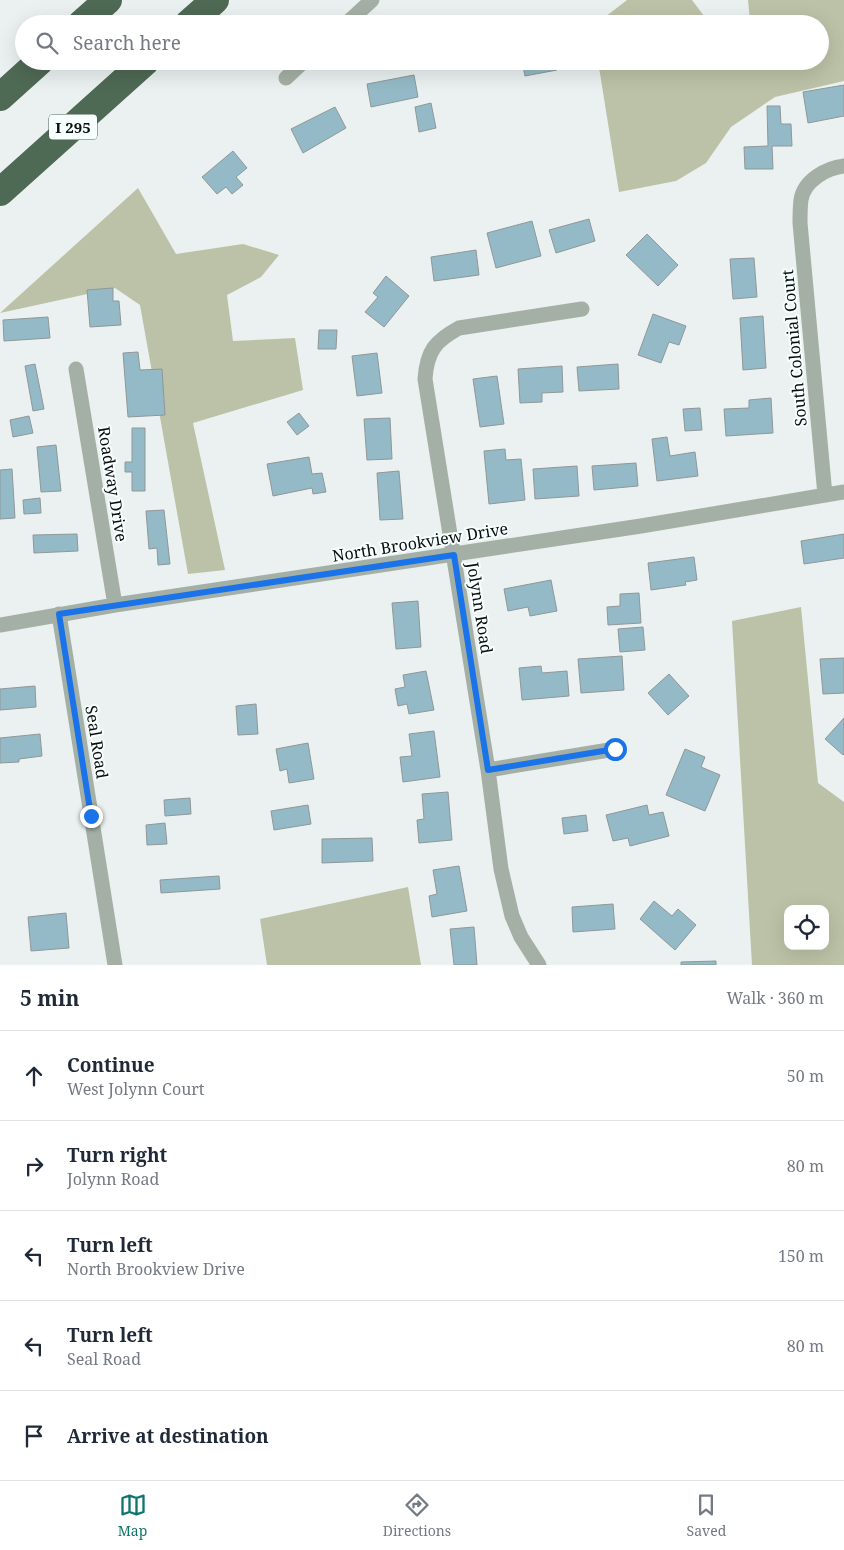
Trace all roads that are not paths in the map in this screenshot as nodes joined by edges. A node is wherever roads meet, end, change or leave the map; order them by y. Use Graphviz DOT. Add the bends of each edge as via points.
graph roads {
  1 [pos="108,0"];
  2 [pos="215,0"];
  3 [pos="372,0"];
  4 [pos="91,15"];
  5 [pos="198,15"];
  6 [pos="356,15"];
  7 [pos="30,70"];
  8 [pos="136,70"];
  9 [pos="294,70"];
  10 [pos="286,78"];
  11 [pos="0,97"];
  12 [pos="844,166"];
  13 [pos="0,192"];
  14 [pos="582,309"];
  15 [pos="76,369"];
  16 [pos="844,492"];
  17 [pos="825,495"];
  18 [pos="454,555"];
  19 [pos="115,605"];
  20 [pos="59,614"];
  21 [pos="0,625"];
  22 [pos="615,749"];
  23 [pos="488,770"];
  24 [pos="115,965"];
  25 [pos="539,965"];
  1 -- 4 [label="highway"];
  2 -- 5 [label="highway"];
  3 -- 6 [label="street"];
  7 -- 11 [label="highway"];
  8 -- 13 [label="highway, I 295"];
  9 -- 10 [label="street"];
  12 -- 17 [label="street, South Colonial Court" via="825,170 813,180 801,198 800,224"];
  14 -- 18 [label="street, Jolynn Road" via="459,328 444,336 432,349 425,379"];
  15 -- 19 [label="street, Roadway Drive"];
  16 -- 17 [label="street, North Brookview Drive"];
  17 -- 18 [label="street, North Brookview Drive"];
  18 -- 19 [label="street, North Brookview Drive"];
  18 -- 23 [label="street, Jolynn Road"];
  19 -- 20 [label="street, North Brookview Drive"];
  20 -- 21 [label="street, North Brookview Drive"];
  20 -- 24 [label="street, Seal Road"];
  22 -- 23 [label="street"];
  23 -- 25 [label="street, Jolynn Road" via="501,869 512,916"];
}
